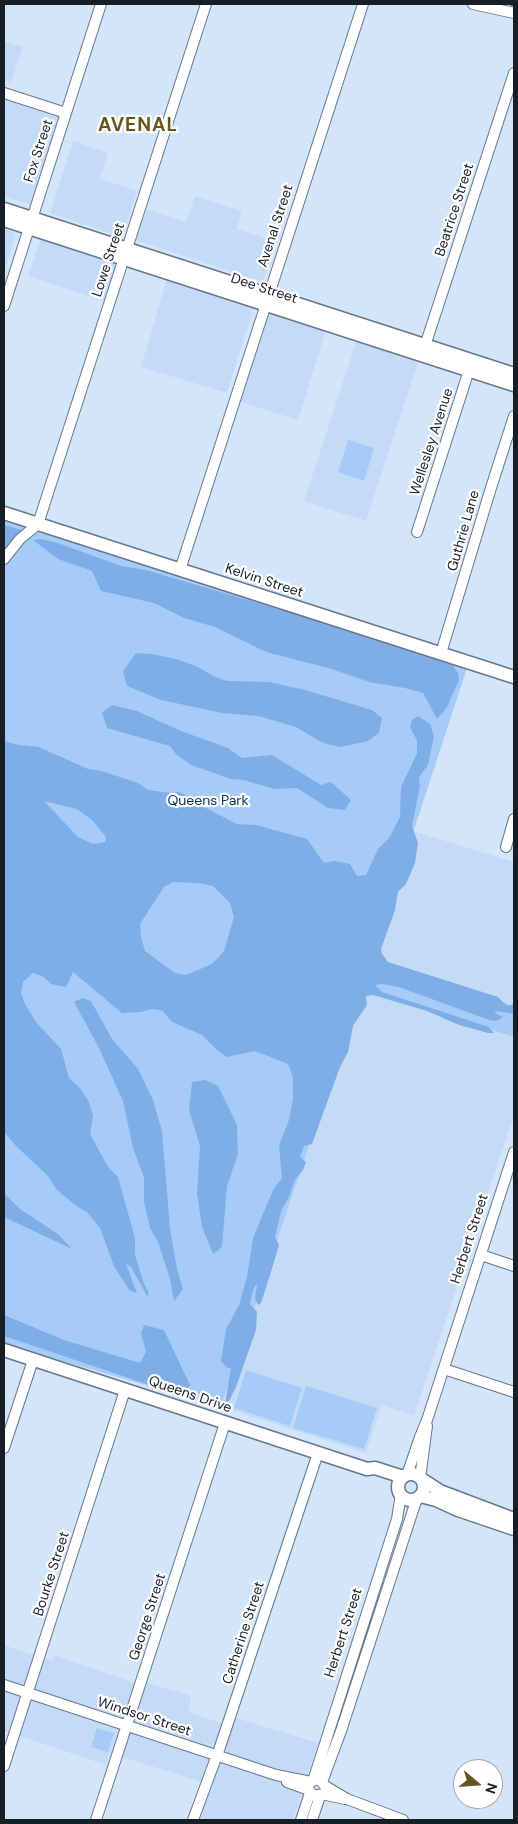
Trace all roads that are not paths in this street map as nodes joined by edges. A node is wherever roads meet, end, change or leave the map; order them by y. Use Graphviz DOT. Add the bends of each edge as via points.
graph roads {
  1 [pos="101,4"];
  2 [pos="206,4"];
  3 [pos="362,4"];
  4 [pos="473,4"];
  5 [pos="514,13"];
  6 [pos="514,73"];
  7 [pos="4,93"];
  8 [pos="66,113"];
  9 [pos="4,209"];
  10 [pos="4,220"];
  11 [pos="31,223"];
  12 [pos="125,254"];
  13 [pos="267,300"];
  14 [pos="4,306"];
  15 [pos="424,350"];
  16 [pos="471,366"];
  17 [pos="514,374"];
  18 [pos="514,385"];
  19 [pos="514,416"];
  20 [pos="4,513"];
  21 [pos="38,524"];
  22 [pos="417,532"];
  23 [pos="4,559"];
  24 [pos="180,570"];
  25 [pos="441,653"];
  26 [pos="514,677"];
  27 [pos="514,820"];
  28 [pos="506,847"];
  29 [pos="514,1152"];
  30 [pos="481,1255"];
  31 [pos="514,1266"];
  32 [pos="4,1350"];
  33 [pos="33,1360"];
  34 [pos="444,1369"];
  35 [pos="125,1390"];
  36 [pos="514,1392"];
  37 [pos="427,1420"];
  38 [pos="225,1423"];
  39 [pos="4,1448"];
  40 [pos="318,1453"];
  41 [pos="367,1469"];
  42 [pos="405,1476"];
  43 [pos="420,1478"];
  44 [pos="400,1492"];
  45 [pos="419,1497"];
  46 [pos="514,1519"];
  47 [pos="514,1529"];
  48 [pos="358,1640"];
  49 [pos="369,1644"];
  50 [pos="4,1685"];
  51 [pos="28,1693"];
  52 [pos="127,1726"];
  53 [pos="217,1755"];
  54 [pos="4,1766"];
  55 [pos="316,1788"];
  56 [pos="96,1820"];
  57 [pos="193,1820"];
  58 [pos="301,1820"];
  59 [pos="312,1820"];
  60 [pos="404,1820"];
  1 -- 8 [label="street, Fox Street"];
  2 -- 12 [label="street, Lowe Street"];
  3 -- 13 [label="street, Avenal Street"];
  4 -- 5 [label="street"];
  6 -- 15 [label="street, Beatrice Street"];
  7 -- 8 [label="street"];
  8 -- 11 [label="street, Fox Street"];
  9 -- 11 [label="main road, Dee Street"];
  10 -- 11 [label="main road, Dee Street"];
  11 -- 12 [label="main road, Dee Street"];
  11 -- 14 [label="street, Fox Street"];
  12 -- 13 [label="main road, Dee Street"];
  12 -- 21 [label="street, Lowe Street"];
  13 -- 15 [label="main road, Dee Street"];
  13 -- 24 [label="street, Avenal Street"];
  15 -- 16 [label="main road, Dee Street"];
  16 -- 17 [label="main road, Dee Street"];
  16 -- 18 [label="main road, Dee Street"];
  16 -- 22 [label="street, Wellesley Avenue"];
  19 -- 25 [label="street, Guthrie Lane"];
  20 -- 21 [label="main road, Kelvin Street"];
  21 -- 23 [label="street"];
  21 -- 24 [label="main road, Kelvin Street"];
  24 -- 25 [label="main road, Kelvin Street"];
  25 -- 26 [label="main road, Kelvin Street"];
  27 -- 28 [label="street"];
  29 -- 30 [label="street, Herbert Street"];
  30 -- 31 [label="street"];
  30 -- 34 [label="street, Herbert Street"];
  32 -- 33 [label="main road, Queens Drive"];
  33 -- 35 [label="main road, Queens Drive"];
  33 -- 39 [label="street"];
  34 -- 36 [label="street"];
  34 -- 37 [label="street, Herbert Street"];
  35 -- 38 [label="main road, Queens Drive"];
  35 -- 51 [label="street, Bourke Street"];
  37 -- 42 [label="street, Herbert Street"];
  37 -- 43 [label="street, Herbert Street"];
  38 -- 40 [label="main road, Queens Drive"];
  38 -- 52 [label="street, George Street"];
  40 -- 41 [label="main road, Queens Drive"];
  40 -- 53 [label="street, Catherine Street"];
  41 -- 42 [label="main road, Queens Drive" via="376,1468"];
  41 -- 44 [label="main road, Queens Drive"];
  42 -- 43 [label="main road"];
  42 -- 44 [label="main road, Herbert Street" via="399,1484"];
  43 -- 45 [label="main road, Herbert Street" via="424,1485"];
  43 -- 46 [label="main road" via="440,1492"];
  44 -- 45 [label="main road" via="409,1499"];
  44 -- 48 [label="street, Herbert Street" via="397,1519"];
  45 -- 47 [label="main road" via="436,1500"];
  45 -- 49 [label="street, Herbert Street"];
  48 -- 49 [label="street"];
  48 -- 55 [label="street, Herbert Street"];
  49 -- 55 [label="street, Herbert Street" via="341,1731"];
  50 -- 51 [label="street, Windsor Street"];
  51 -- 52 [label="street, Windsor Street"];
  51 -- 54 [label="street, Bourke Street"];
  52 -- 53 [label="street, Windsor Street"];
  52 -- 56 [label="street, George Street"];
  53 -- 55 [label="street, Windsor Street"];
  53 -- 57 [label="street, Catherine Street"];
  55 -- 58 [label="street, Herbert Street"];
  55 -- 59 [label="street, Herbert Street"];
  55 -- 60 [label="street, Windsor Street"];
}
